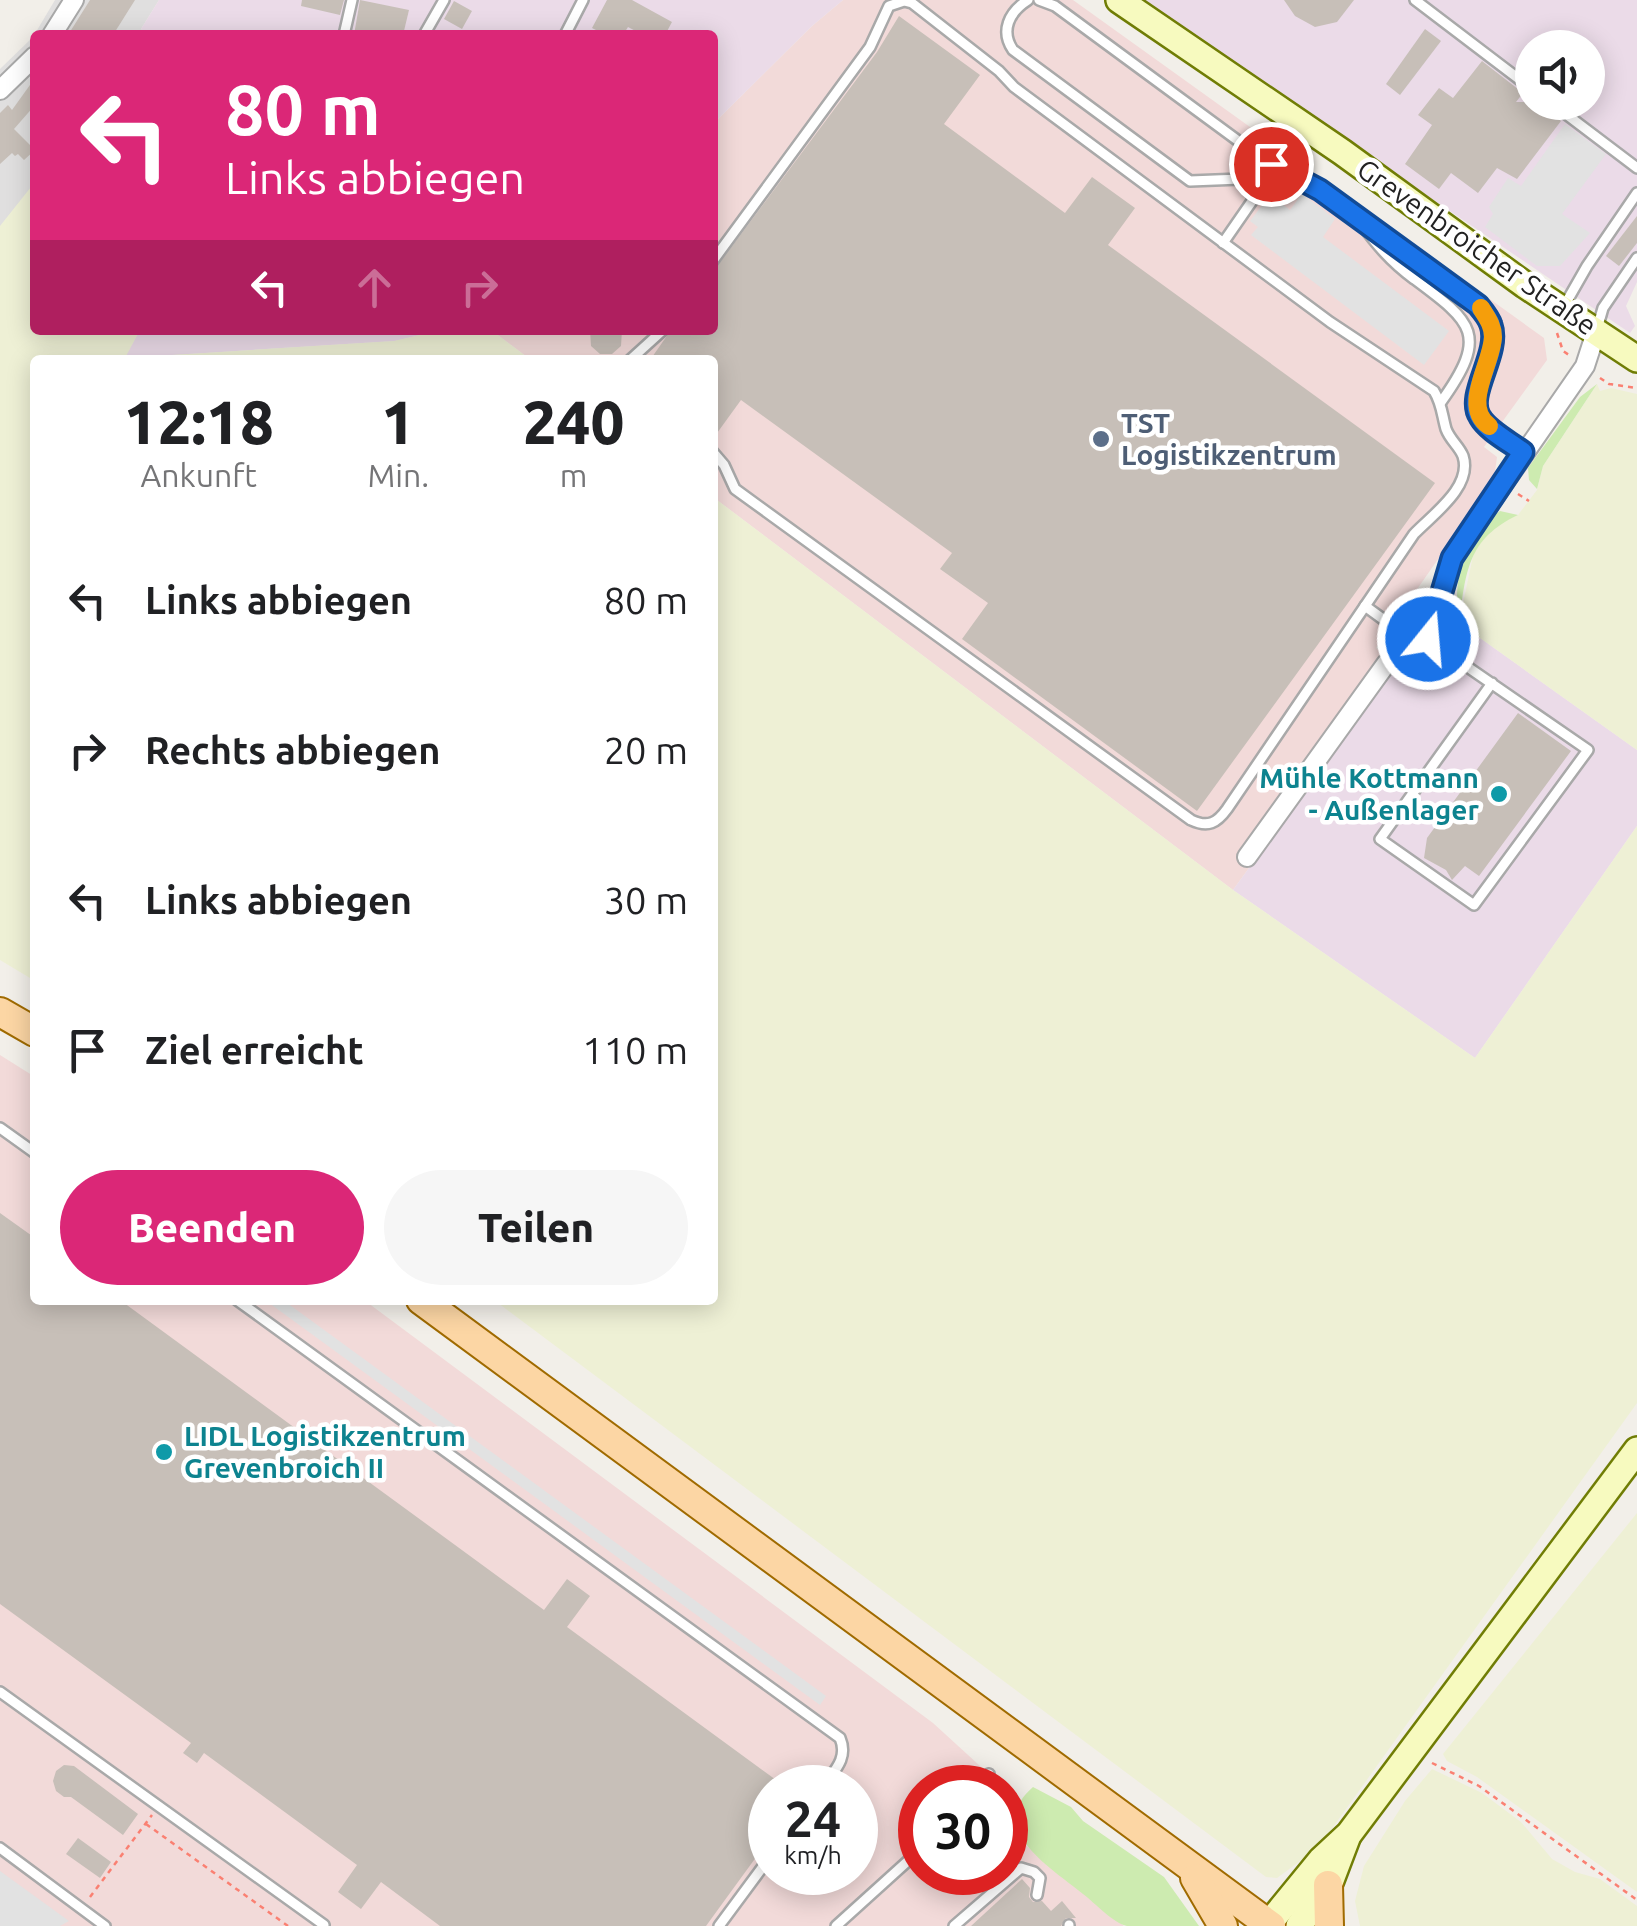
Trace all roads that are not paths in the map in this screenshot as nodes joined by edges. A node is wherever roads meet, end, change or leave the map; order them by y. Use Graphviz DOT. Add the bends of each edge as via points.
graph roads {
  1 [pos="74,0"];
  2 [pos="352,0"];
  3 [pos="444,0"];
  4 [pos="583,0"];
  5 [pos="1028,0"];
  6 [pos="1039,0"];
  7 [pos="1119,0"];
  8 [pos="1415,0"];
  9 [pos="55,30"];
  10 [pos="345,30"];
  11 [pos="427,30"];
  12 [pos="568,30"];
  13 [pos="30,61"];
  14 [pos="1515,76"];
  15 [pos="0,90"];
  16 [pos="1574,120"];
  17 [pos="1637,168"];
  18 [pos="1297,176"];
  19 [pos="1268,178"];
  20 [pos="1637,193"];
  21 [pos="1355,216"];
  22 [pos="1223,242"];
  23 [pos="718,254"];
  24 [pos="1637,258"];
  25 [pos="1562,309"];
  26 [pos="1596,332"];
  27 [pos="657,335"];
  28 [pos="635,355"];
  29 [pos="1637,358"];
  30 [pos="1441,402"];
  31 [pos="1523,452"];
  32 [pos="718,461"];
  33 [pos="1365,606"];
  34 [pos="1428,639"];
  35 [pos="1492,683"];
  36 [pos="1246,857"];
  37 [pos="0,1012"];
  38 [pos="30,1029"];
  39 [pos="0,1128"];
  40 [pos="30,1149"];
  41 [pos="244,1305"];
  42 [pos="429,1305"];
  43 [pos="1637,1450"];
  44 [pos="0,1692"];
  45 [pos="838,1765"];
  46 [pos="1348,1834"];
  47 [pos="0,1848"];
  48 [pos="1178,1858"];
  49 [pos="898,1870"];
  50 [pos="1328,1885"];
  51 [pos="748,1887"];
  52 [pos="1037,1895"];
  53 [pos="1269,1925"];
  54 [pos="104,1926"];
  55 [pos="324,1926"];
  56 [pos="719,1926"];
  57 [pos="836,1926"];
  58 [pos="954,1926"];
  59 [pos="1223,1926"];
  60 [pos="1298,1926"];
  61 [pos="1328,1926"];
  1 -- 9 [label="street"];
  2 -- 10 [label="lane"];
  3 -- 11 [label="lane"];
  4 -- 12 [label="lane"];
  5 -- 19 [label="lane" via="1006,29 1013,50 1190,181"];
  6 -- 18 [label="lane"];
  7 -- 25 [label="street, Grevenbroicher Straße"];
  8 -- 14 [label="lane"];
  13 -- 15 [label="street"];
  16 -- 17 [label="lane"];
  18 -- 19 [label="lane"];
  18 -- 21 [label="lane"];
  19 -- 22 [label="lane"];
  20 -- 25 [label="lane"];
  21 -- 30 [label="lane" via="1382,252 1466,324 1469,349"];
  21 -- 31 [label="lane" via="1478,305 1491,323 1476,410"];
  22 -- 23 [label="lane" via="904,1 889,6 870,47"];
  22 -- 30 [label="lane"];
  24 -- 26 [label="lane" via="1603,308"];
  25 -- 26 [label="street, Grevenbroicher Straße"];
  26 -- 29 [label="street, Grevenbroicher Straße"];
  26 -- 31 [label="street" via="1584,366"];
  27 -- 28 [label="lane"];
  30 -- 33 [label="lane" via="1464,472"];
  31 -- 34 [label="street" via="1452,558"];
  32 -- 33 [label="lane" via="735,489 1200,824 1218,821"];
  33 -- 34 [label="lane"];
  34 -- 35 [label="lane"];
  34 -- 36 [label="street" via="1386,664"];
  35 -- 35 [label="lane" via="1588,750 1474,905 1380,839"];
  37 -- 38 [label="main road"];
  39 -- 40 [label="lane"];
  41 -- 45 [label="lane" via="840,1738"];
  42 -- 48 [label="main road"];
  43 -- 46 [label="street"];
  44 -- 55 [label="lane"];
  46 -- 50 [label="street"];
  46 -- 53 [label="street"];
  47 -- 54 [label="lane"];
  48 -- 53 [label="main road"];
  48 -- 59 [label="main road"];
  49 -- 57 [label="lane"];
  50 -- 60 [label="street"];
  50 -- 61 [label="main road"];
  51 -- 56 [label="lane"];
  52 -- 58 [label="lane" via="1040,1878 1021,1868"];
}
